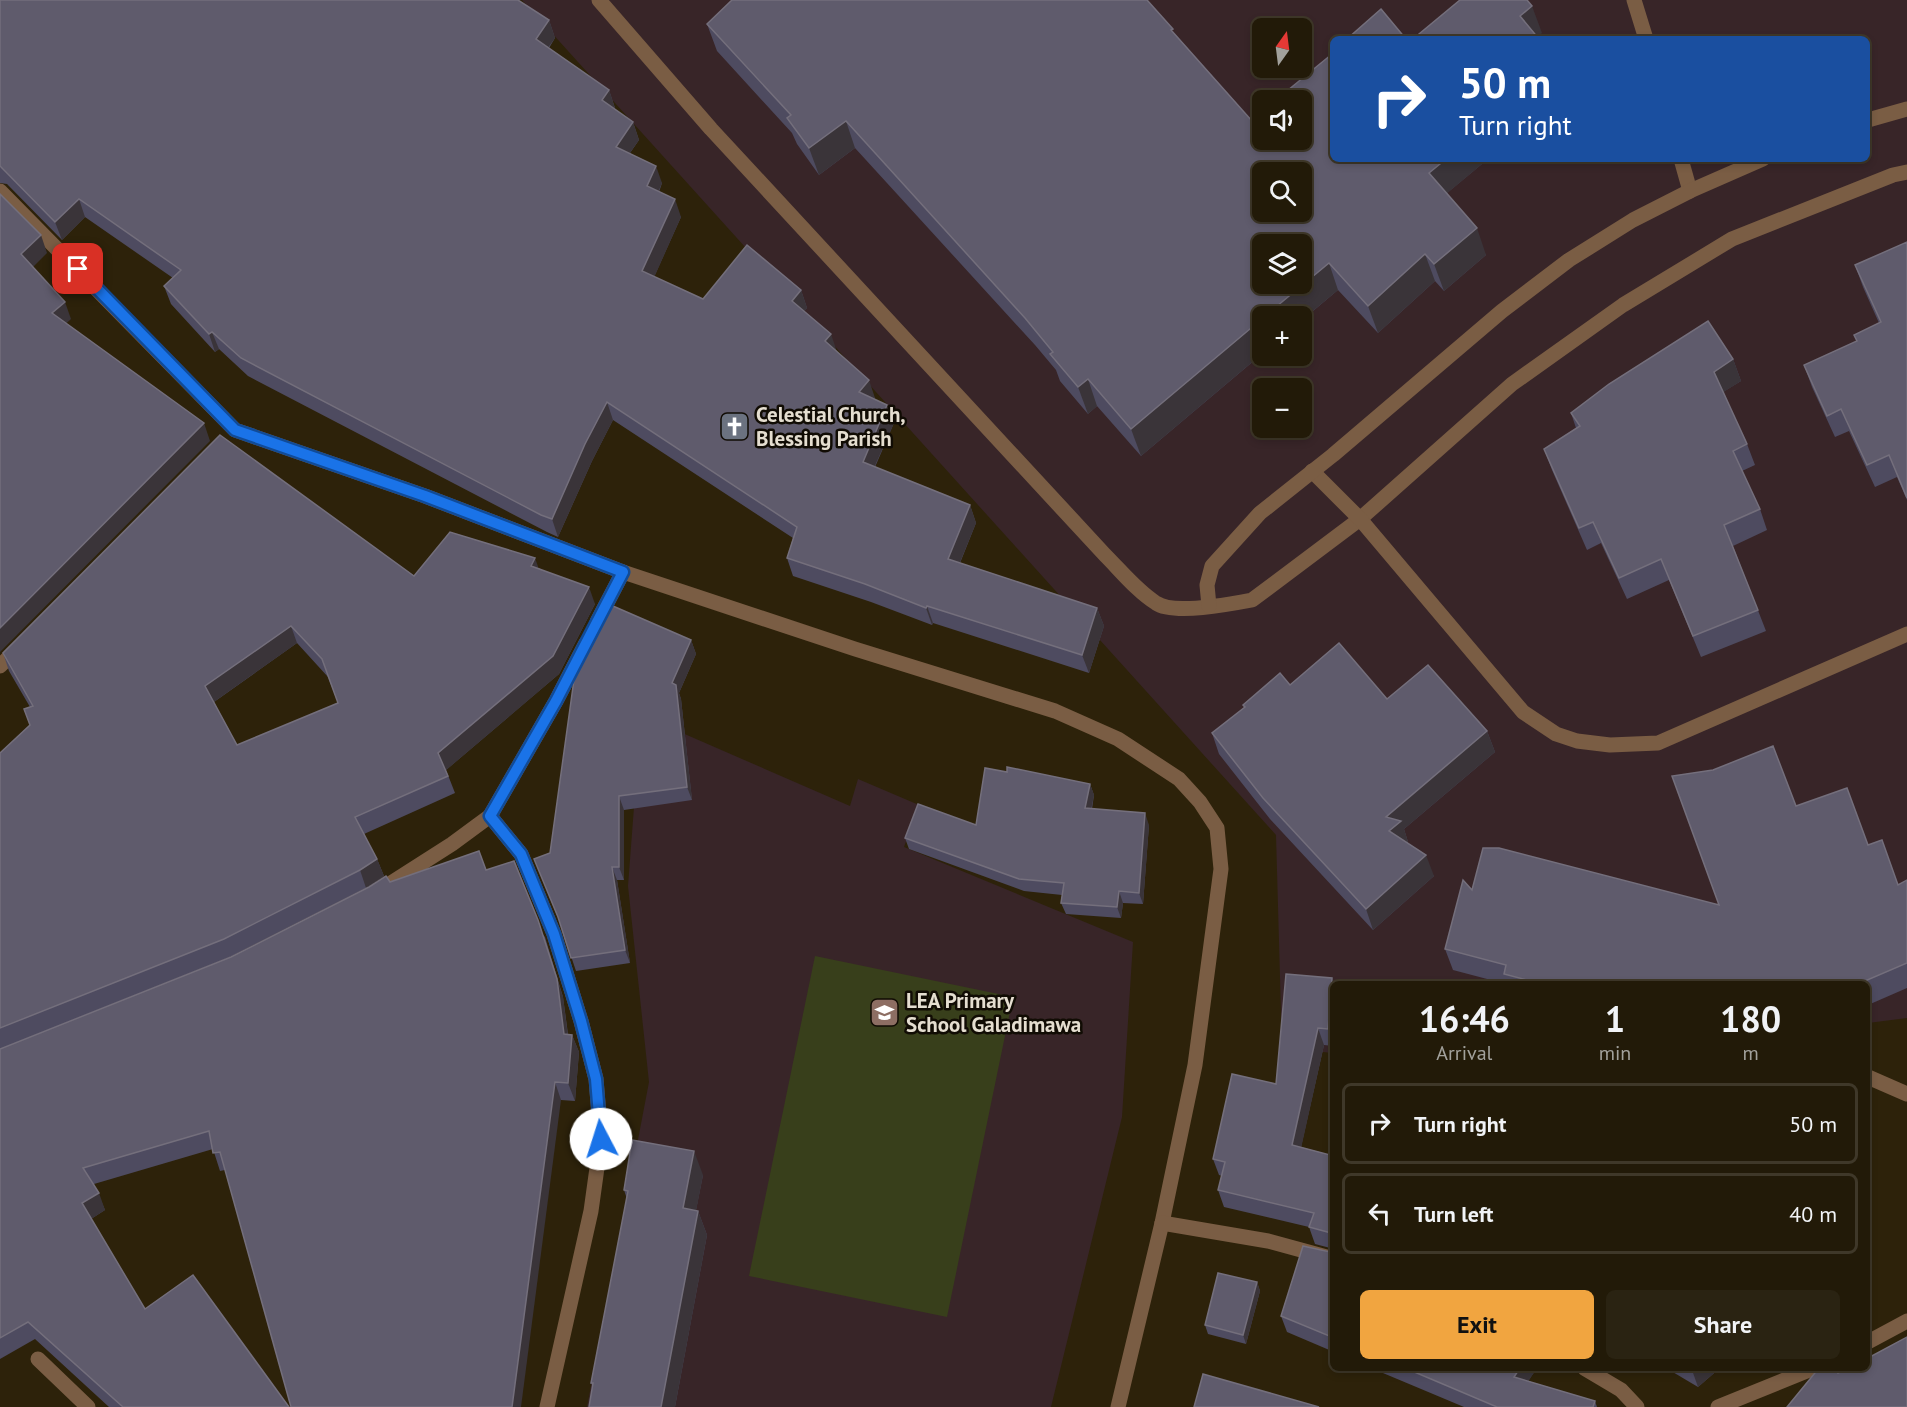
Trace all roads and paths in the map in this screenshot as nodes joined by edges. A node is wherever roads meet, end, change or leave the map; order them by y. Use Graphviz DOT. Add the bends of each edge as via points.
graph roads {
  1 [pos="599,0"];
  2 [pos="1634,0"];
  3 [pos="1645,36"];
  4 [pos="1907,109"];
  5 [pos="1870,119"];
  6 [pos="1682,162"];
  7 [pos="1756,162"];
  8 [pos="1907,172"];
  9 [pos="1690,190"];
  10 [pos="0,191"];
  11 [pos="1312,471"];
  12 [pos="1360,519"];
  13 [pos="623,572"];
  14 [pos="1209,606"];
  15 [pos="33,633"];
  16 [pos="1907,634"];
  17 [pos="0,666"];
  18 [pos="490,816"];
  19 [pos="371,896"];
  20 [pos="1870,1078"];
  21 [pos="1907,1094"];
  22 [pos="1162,1223"];
  23 [pos="1330,1258"];
  24 [pos="1907,1321"];
  25 [pos="1870,1341"];
  26 [pos="38,1359"];
  27 [pos="1589,1371"];
  28 [pos="1807,1371"];
  29 [pos="88,1407"];
  30 [pos="547,1407"];
  31 [pos="1118,1407"];
  32 [pos="1637,1407"];
  33 [pos="1718,1407"];
  1 -- 14 [label="street" via="719,138 1128,578 1157,604 1176,609"];
  2 -- 3 [label="street"];
  4 -- 5 [label="street"];
  6 -- 9 [label="street"];
  7 -- 9 [label="street"];
  8 -- 12 [label="street" via="1732,239 1623,305 1512,384"];
  9 -- 11 [label="street" via="1633,219 1569,260 1502,311"];
  10 -- 13 [label="street" via="231,434 425,496"];
  11 -- 12 [label="street"];
  11 -- 14 [label="street" via="1260,513 1212,567 1207,585"];
  12 -- 14 [label="street" via="1252,600"];
  12 -- 16 [label="street" via="1523,712 1556,734 1577,741 1610,745 1658,742"];
  13 -- 18 [label="street"];
  13 -- 22 [label="street" via="1054,711 1118,739 1179,779 1200,802 1216,828 1221,869 1195,1065"];
  15 -- 17 [label="street"];
  18 -- 19 [label="street"];
  18 -- 30 [label="street" via="521,854 554,934 596,1079 601,1139 591,1211"];
  20 -- 21 [label="street"];
  22 -- 23 [label="street" via="1268,1241"];
  22 -- 31 [label="street"];
  24 -- 25 [label="street"];
  26 -- 29 [label="street"];
  27 -- 32 [label="street" via="1621,1390"];
  28 -- 33 [label="street"];
}
